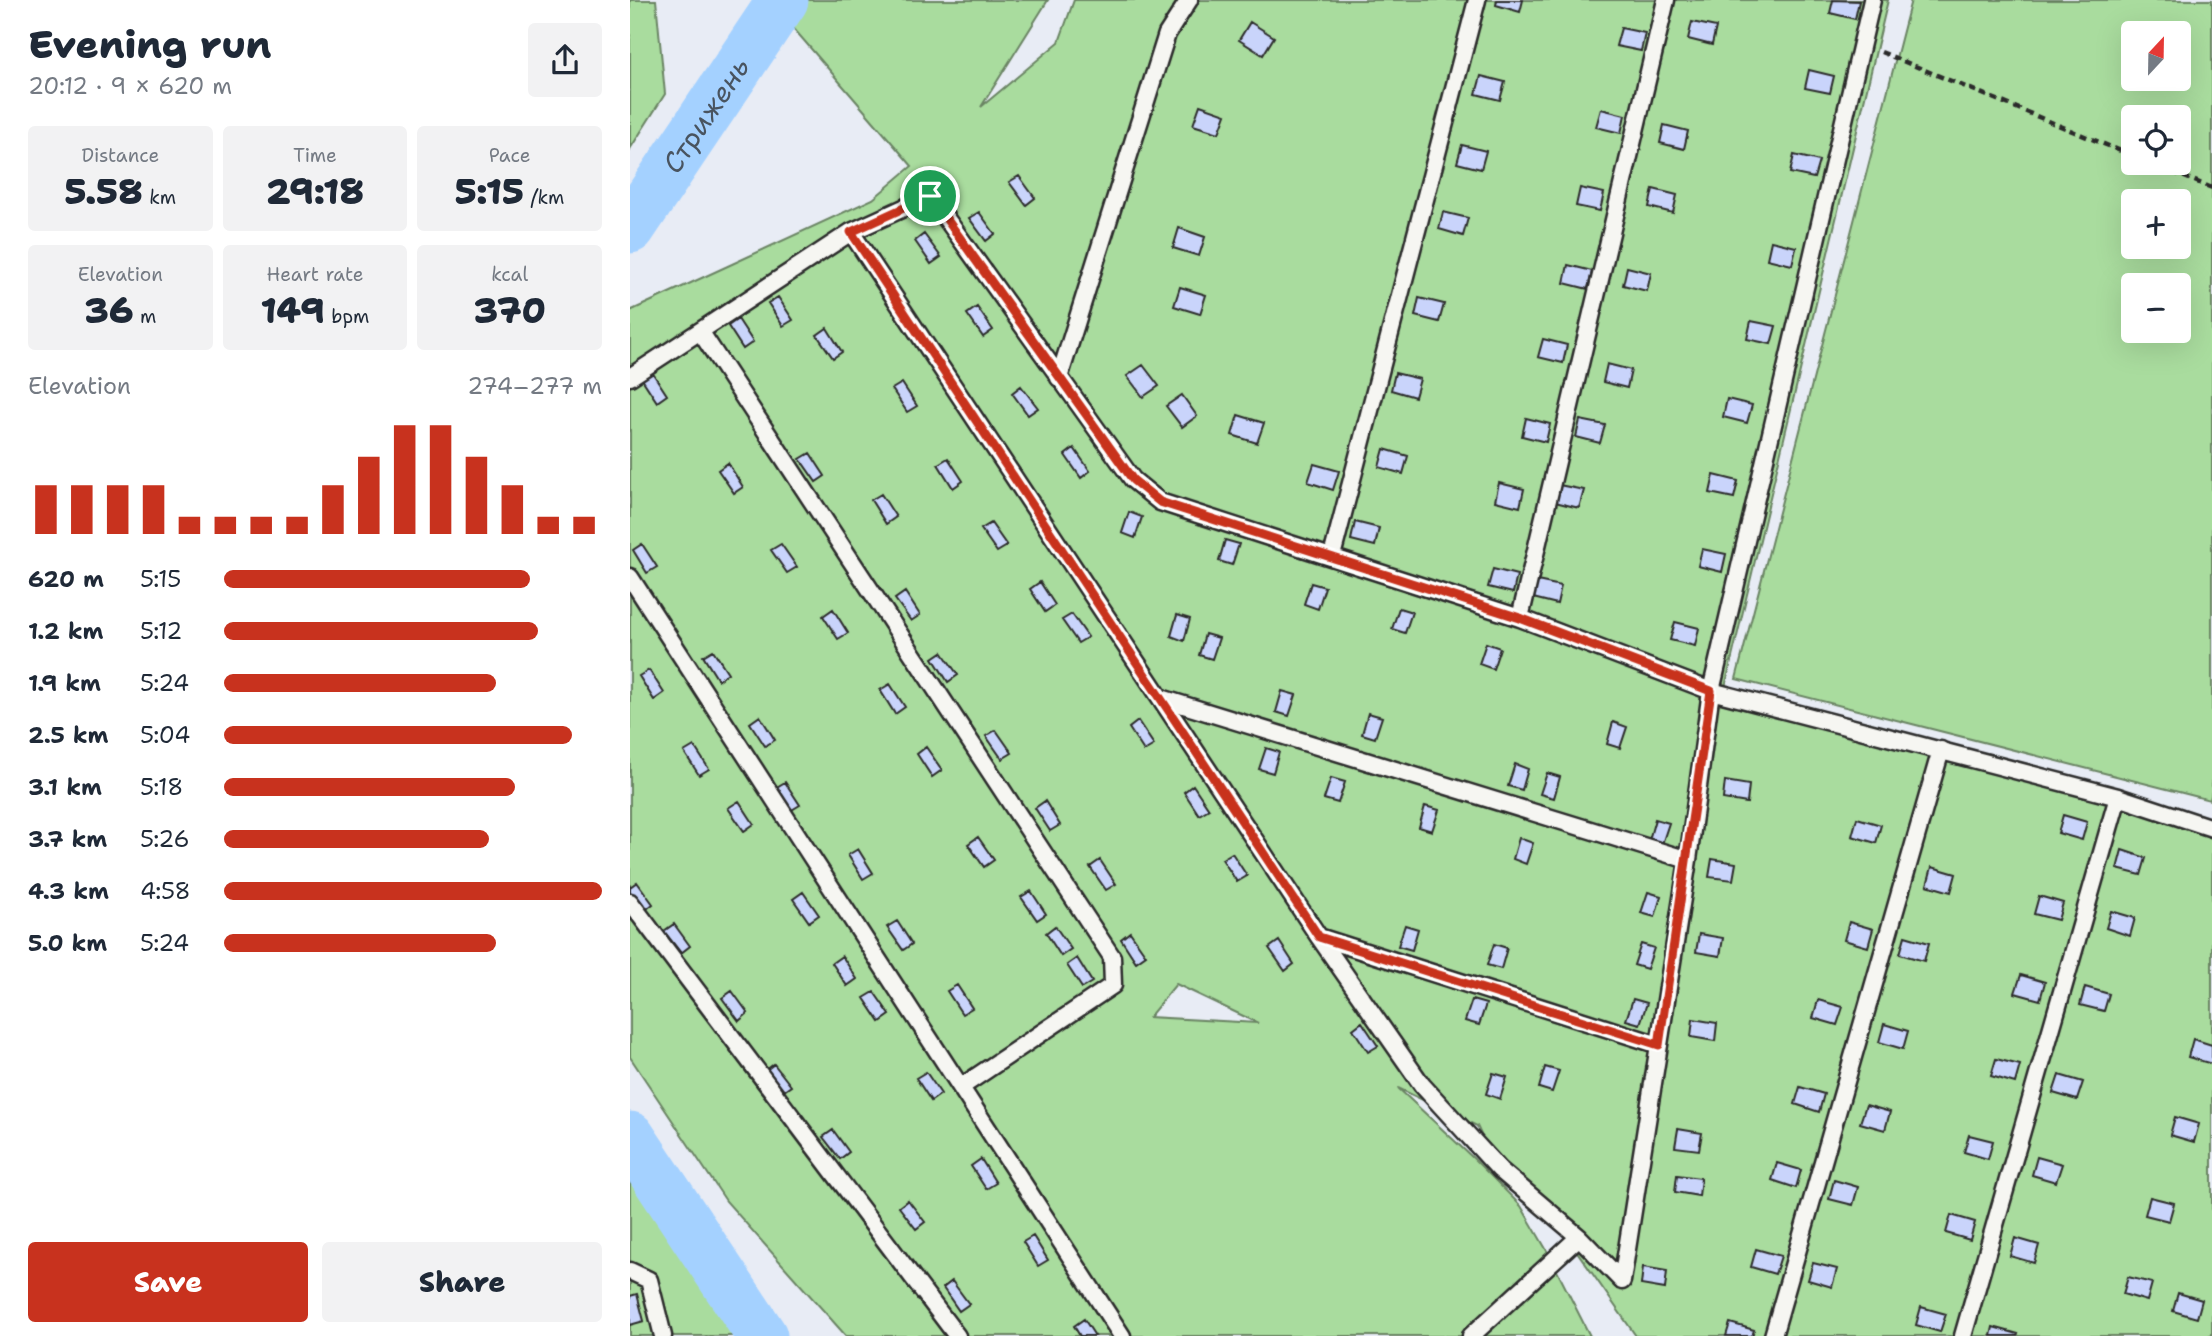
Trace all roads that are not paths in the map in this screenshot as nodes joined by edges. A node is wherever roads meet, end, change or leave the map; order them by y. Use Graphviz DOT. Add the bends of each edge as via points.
graph roads {
  1 [pos="1189,0"];
  2 [pos="1477,0"];
  3 [pos="1665,0"];
  4 [pos="1872,0"];
  5 [pos="851,232"];
  6 [pos="699,331"];
  7 [pos="630,377"];
  8 [pos="1059,378"];
  9 [pos="1332,556"];
  10 [pos="630,577"];
  11 [pos="1520,618"];
  12 [pos="1711,691"];
  13 [pos="1161,698"];
  14 [pos="1941,750"];
  15 [pos="2118,797"];
  16 [pos="2212,828"];
  17 [pos="1688,860"];
  18 [pos="630,902"];
  19 [pos="1319,937"];
  20 [pos="1659,1045"];
  21 [pos="961,1087"];
  22 [pos="1579,1237"];
  23 [pos="630,1271"];
  24 [pos="663,1336"];
  25 [pos="957,1336"];
  26 [pos="1122,1336"];
  27 [pos="1471,1336"];
  28 [pos="1773,1336"];
  29 [pos="1963,1336"];
  1 -- 8 [label="lane" via="1167,34"];
  2 -- 9 [label="lane"];
  3 -- 11 [label="lane"];
  4 -- 12 [label="lane"];
  5 -- 6 [label="lane"];
  5 -- 8 [label="lane" via="930,196"];
  5 -- 13 [label="lane"];
  6 -- 7 [label="lane"];
  6 -- 21 [label="lane" via="1112,957 1114,985"];
  8 -- 9 [label="lane" via="1133,480 1160,502"];
  9 -- 11 [label="lane"];
  10 -- 21 [label="lane"];
  11 -- 12 [label="lane"];
  12 -- 14 [label="lane"];
  12 -- 17 [label="lane"];
  13 -- 17 [label="lane"];
  13 -- 19 [label="lane"];
  14 -- 15 [label="lane"];
  14 -- 28 [label="lane"];
  15 -- 16 [label="lane"];
  15 -- 29 [label="lane"];
  17 -- 20 [label="lane"];
  18 -- 25 [label="lane"];
  19 -- 20 [label="lane"];
  19 -- 22 [label="lane" via="1422,1085 1500,1170"];
  20 -- 22 [label="lane" via="1622,1281"];
  21 -- 26 [label="lane"];
  22 -- 27 [label="lane"];
  23 -- 24 [label="lane" via="649,1280"];
}
